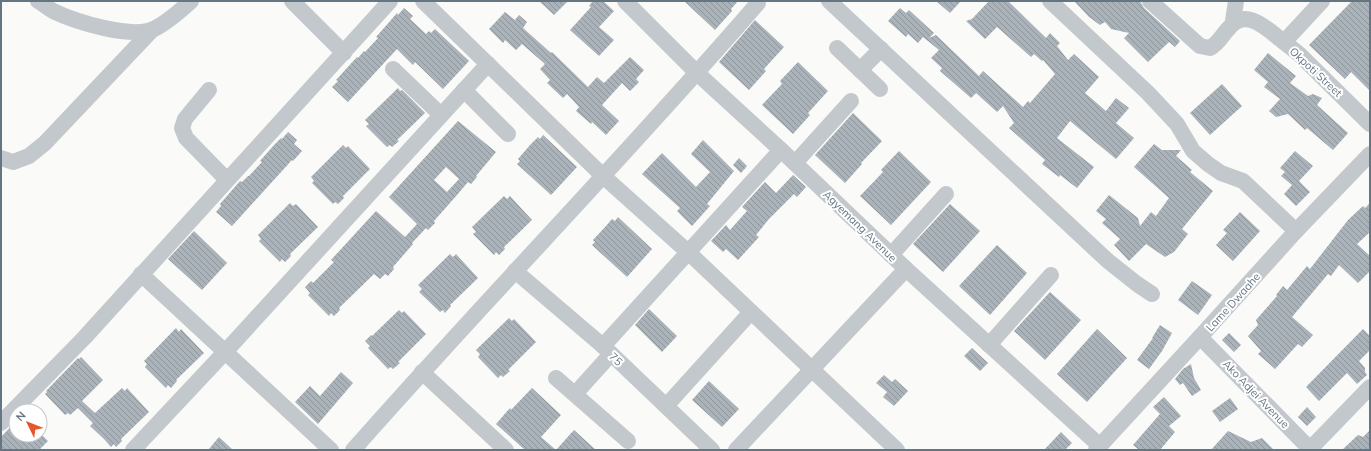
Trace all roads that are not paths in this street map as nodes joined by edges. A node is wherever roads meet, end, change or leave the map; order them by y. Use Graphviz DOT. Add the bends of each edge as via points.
graph roads {
  1 [pos="38,1"];
  2 [pos="191,1"];
  3 [pos="292,1"];
  4 [pos="390,1"];
  5 [pos="423,1"];
  6 [pos="625,1"];
  7 [pos="829,1"];
  8 [pos="1050,1"];
  9 [pos="1150,1"];
  10 [pos="1236,1"];
  11 [pos="1322,1"];
  12 [pos="758,2"];
  13 [pos="1234,21"];
  14 [pos="154,29"];
  15 [pos="1284,42"];
  16 [pos="837,48"];
  17 [pos="881,50"];
  18 [pos="344,53"];
  19 [pos="488,64"];
  20 [pos="393,69"];
  21 [pos="860,70"];
  22 [pos="697,73"];
  23 [pos="880,89"];
  24 [pos="209,90"];
  25 [pos="464,90"];
  26 [pos="852,101"];
  27 [pos="441,115"];
  28 [pos="1370,124"];
  29 [pos="508,134"];
  30 [pos="781,150"];
  31 [pos="1370,154"];
  32 [pos="1,158"];
  33 [pos="795,163"];
  34 [pos="603,176"];
  35 [pos="227,180"];
  36 [pos="946,194"];
  37 [pos="1296,231"];
  38 [pos="688,252"];
  39 [pos="891,255"];
  40 [pos="906,269"];
  41 [pos="516,271"];
  42 [pos="141,274"];
  43 [pos="1051,275"];
  44 [pos="1152,294"];
  45 [pos="751,312"];
  46 [pos="1200,337"];
  47 [pos="989,345"];
  48 [pos="607,350"];
  49 [pos="225,352"];
  50 [pos="812,370"];
  51 [pos="422,372"];
  52 [pos="556,378"];
  53 [pos="1370,387"];
  54 [pos="574,394"];
  55 [pos="666,406"];
  56 [pos="1,423"];
  57 [pos="628,441"];
  58 [pos="1098,448"];
  59 [pos="133,450"];
  60 [pos="331,450"];
  61 [pos="353,450"];
  62 [pos="506,450"];
  63 [pos="712,450"];
  64 [pos="736,450"];
  65 [pos="897,450"];
  66 [pos="1310,450"];
  1 -- 14 [label="street" via="53,11 106,29 129,33"];
  2 -- 14 [label="street" via="175,16"];
  3 -- 18 [label="street"];
  4 -- 18 [label="street"];
  5 -- 19 [label="street"];
  6 -- 22 [label="street, Agyemang Avenue"];
  7 -- 17 [label="street"];
  8 -- 37 [label="street" via="1148,93 1177,124 1193,151 1221,173 1243,181"];
  9 -- 13 [label="street" via="1200,46 1210,48 1217,44"];
  10 -- 13 [label="street"];
  11 -- 15 [label="street, Okpoti Street"];
  12 -- 22 [label="street"];
  13 -- 15 [label="street" via="1243,18 1258,22"];
  14 -- 32 [label="street" via="45,144 29,156 13,162"];
  15 -- 28 [label="street, Okpoti Street"];
  16 -- 21 [label="street"];
  17 -- 21 [label="street"];
  17 -- 44 [label="street" via="1108,261"];
  18 -- 35 [label="street"];
  19 -- 25 [label="street"];
  19 -- 34 [label="street"];
  20 -- 27 [label="street"];
  21 -- 23 [label="street"];
  22 -- 30 [label="street, Agyemang Avenue"];
  22 -- 34 [label="street"];
  24 -- 35 [label="street" via="185,119 182,128 186,138"];
  25 -- 27 [label="street"];
  25 -- 29 [label="street"];
  26 -- 33 [label="street"];
  27 -- 49 [label="street"];
  30 -- 33 [label="street, Agyemang Avenue"];
  30 -- 38 [label="street"];
  31 -- 37 [label="street, Lame Dwaahe"];
  33 -- 39 [label="street, Agyemang Avenue"];
  34 -- 38 [label="street"];
  34 -- 41 [label="street"];
  35 -- 42 [label="street"];
  36 -- 39 [label="street"];
  37 -- 46 [label="street, Lame Dwaahe"];
  38 -- 45 [label="street"];
  38 -- 48 [label="street"];
  39 -- 40 [label="street, Agyemang Avenue"];
  40 -- 47 [label="street, Agyemang Avenue"];
  40 -- 50 [label="street"];
  41 -- 48 [label="street, 75"];
  41 -- 51 [label="street"];
  42 -- 49 [label="street"];
  42 -- 56 [label="street" via="86,336"];
  43 -- 47 [label="street"];
  45 -- 50 [label="street"];
  45 -- 55 [label="street"];
  46 -- 58 [label="street, Lame Dwaahe"];
  46 -- 66 [label="street, Ako Adjei Avenue"];
  47 -- 58 [label="street, Agyemang Avenue"];
  48 -- 54 [label="street"];
  48 -- 55 [label="street, 75"];
  49 -- 59 [label="street"];
  49 -- 60 [label="street"];
  50 -- 64 [label="street"];
  50 -- 65 [label="street"];
  51 -- 61 [label="street"];
  51 -- 62 [label="street"];
  52 -- 54 [label="street"];
  53 -- 66 [label="street"];
  54 -- 57 [label="street"];
  55 -- 63 [label="street, 75"];
}
